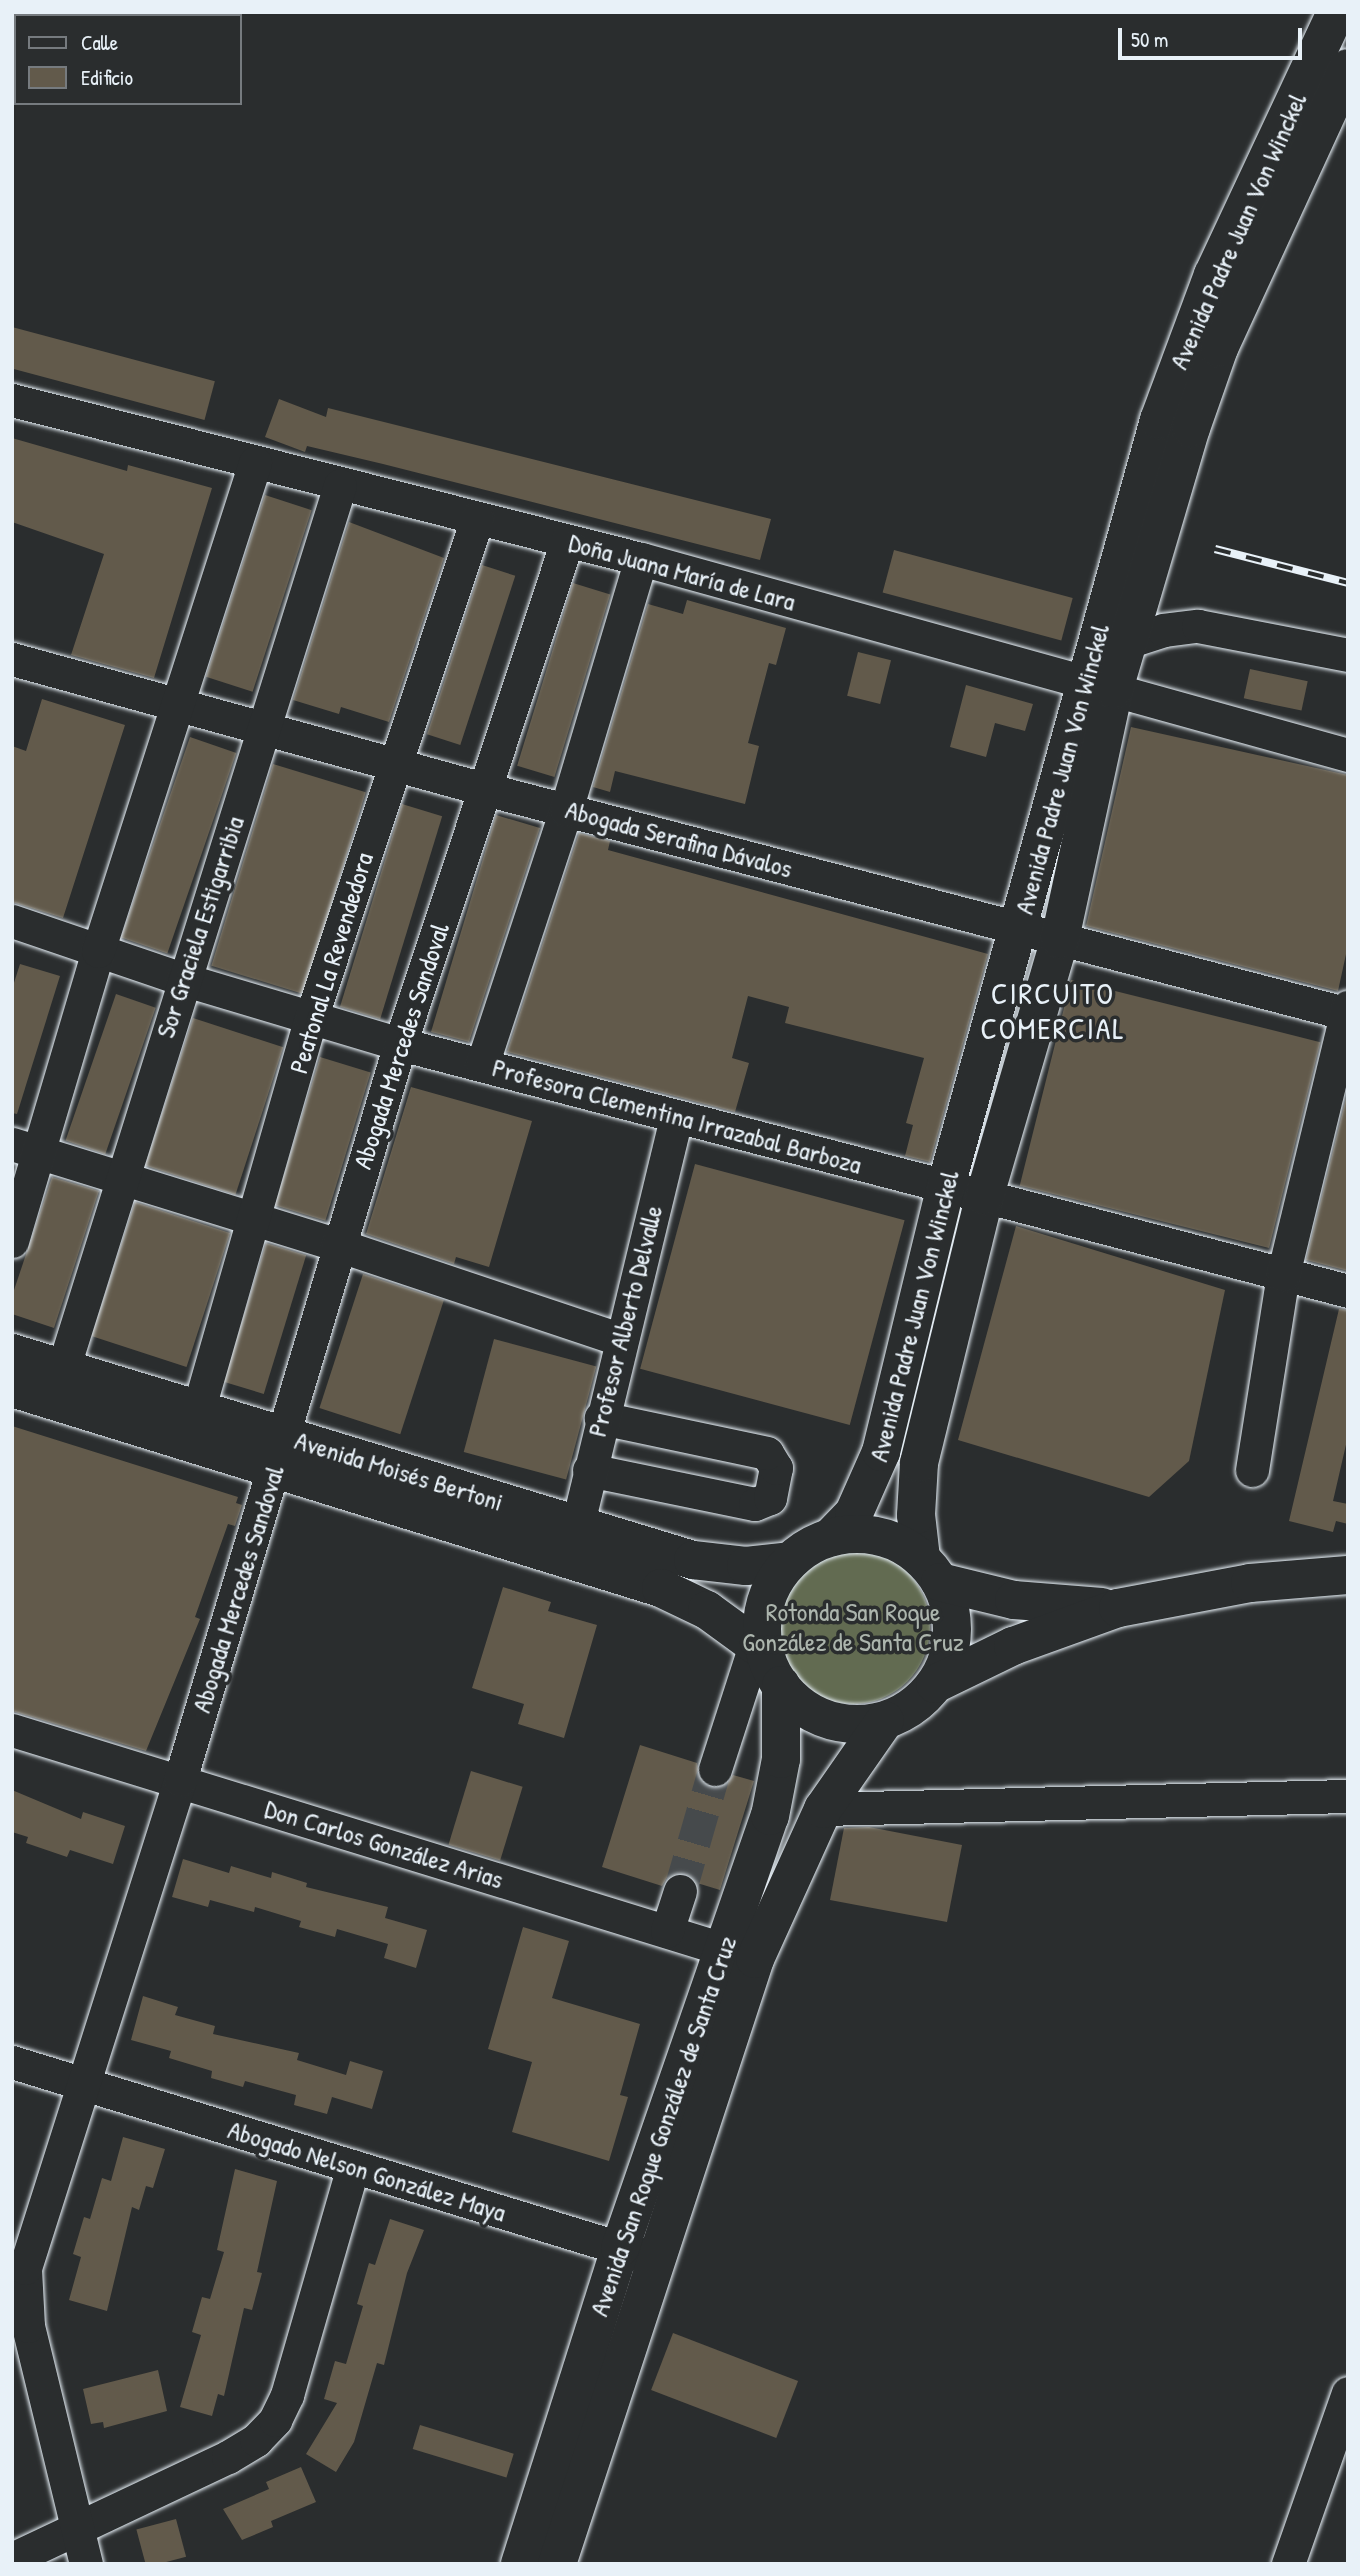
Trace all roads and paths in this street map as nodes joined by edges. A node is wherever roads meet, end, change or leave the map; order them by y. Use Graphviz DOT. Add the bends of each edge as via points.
graph roads {
  1 [pos="1336,12"];
  2 [pos="1348,68"];
  3 [pos="12,400"];
  4 [pos="255,463"];
  5 [pos="340,485"];
  6 [pos="477,519"];
  7 [pos="567,541"];
  8 [pos="641,559"];
  9 [pos="1130,641"];
  10 [pos="1348,655"];
  11 [pos="12,659"];
  12 [pos="1100,686"];
  13 [pos="178,705"];
  14 [pos="264,727"];
  15 [pos="1348,755"];
  16 [pos="394,763"];
  17 [pos="485,789"];
  18 [pos="566,810"];
  19 [pos="12,921"];
  20 [pos="1019,929"];
  21 [pos="1060,939"];
  22 [pos="98,951"];
  23 [pos="182,979"];
  24 [pos="1347,1012"];
  25 [pos="311,1018"];
  26 [pos="400,1044"];
  27 [pos="482,1065"];
  28 [pos="676,1117"];
  29 [pos="26,1149"];
  30 [pos="123,1178"];
  31 [pos="946,1186"];
  32 [pos="985,1195"];
  33 [pos="256,1220"];
  34 [pos="12,1241"];
  35 [pos="338,1245"];
  36 [pos="1283,1275"];
  37 [pos="1348,1291"];
  38 [pos="619,1339"];
  39 [pos="12,1353"];
  40 [pos="63,1370"];
  41 [pos="12,1388"];
  42 [pos="198,1411"];
  43 [pos="601,1418"];
  44 [pos="279,1452"];
  45 [pos="589,1470"];
  46 [pos="1252,1470"];
  47 [pos="577,1527"];
  48 [pos="831,1537"];
  49 [pos="790,1561"];
  50 [pos="930,1570"];
  51 [pos="1348,1575"];
  52 [pos="1118,1608"];
  53 [pos="767,1661"];
  54 [pos="935,1684"];
  55 [pos="885,1720"];
  56 [pos="12,1730"];
  57 [pos="715,1769"];
  58 [pos="180,1780"];
  59 [pos="1348,1796"];
  60 [pos="823,1809"];
  61 [pos="680,1891"];
  62 [pos="667,1931"];
  63 [pos="739,1954"];
  64 [pos="12,2062"];
  65 [pos="80,2083"];
  66 [pos="353,2166"];
  67 [pos="637,2253"];
  68 [pos="1348,2393"];
  69 [pos="77,2530"];
  70 [pos="12,2559"];
  71 [pos="86,2564"];
  72 [pos="520,2564"];
  73 [pos="558,2564"];
  74 [pos="1288,2564"];
  1 -- 12 [label="main road, Avenida Padre Juan Von Winckel" via="1193,323 1158,420"];
  2 -- 9 [label="main road, Avenida Padre Juan Von Winckel" via="1219,348 1191,428"];
  3 -- 4 [label="street, Doña Juana María de Lara"];
  4 -- 5 [label="street, Doña Juana María de Lara"];
  4 -- 13 [label="street"];
  5 -- 6 [label="street, Doña Juana María de Lara"];
  5 -- 14 [label="street, Sor Graciela Estigarribia"];
  6 -- 7 [label="street, Doña Juana María de Lara"];
  6 -- 16 [label="street, Peatonal La Revendedora"];
  7 -- 8 [label="street, Doña Juana María de Lara"];
  7 -- 17 [label="street, Abogada Mercedes Sandoval"];
  8 -- 12 [label="street, Doña Juana María de Lara"];
  8 -- 18 [label="street"];
  9 -- 10 [label="street" via="1163,630 1198,626"];
  9 -- 12 [label="main road, Avenida Padre Juan Von Winckel"];
  11 -- 13 [label="street, Abogada Serafina Dávalos"];
  12 -- 15 [label="street, Doña Juana María de Lara"];
  12 -- 20 [label="main road, Avenida Padre Juan Von Winckel"];
  12 -- 21 [label="main road, Avenida Padre Juan Von Winckel"];
  13 -- 14 [label="street, Abogada Serafina Dávalos"];
  13 -- 22 [label="street"];
  14 -- 16 [label="street, Abogada Serafina Dávalos"];
  14 -- 23 [label="street, Sor Graciela Estigarribia"];
  16 -- 17 [label="street, Abogada Serafina Dávalos"];
  16 -- 25 [label="street, Peatonal La Revendedora"];
  17 -- 18 [label="street, Abogada Serafina Dávalos"];
  17 -- 26 [label="street, Abogada Mercedes Sandoval"];
  18 -- 20 [label="street, Abogada Serafina Dávalos"];
  18 -- 27 [label="street"];
  19 -- 22 [label="street, Profesora Clementina Irrazabal Barboza"];
  20 -- 21 [label="street, Abogada Serafina Dávalos"];
  20 -- 31 [label="main road, Avenida Padre Juan Von Winckel"];
  21 -- 24 [label="street, Abogada Serafina Dávalos"];
  21 -- 32 [label="main road, Avenida Padre Juan Von Winckel"];
  22 -- 23 [label="street, Profesora Clementina Irrazabal Barboza"];
  22 -- 29 [label="street"];
  23 -- 25 [label="street, Profesora Clementina Irrazabal Barboza"];
  23 -- 30 [label="street, Sor Graciela Estigarribia"];
  24 -- 36 [label="street"];
  25 -- 26 [label="street, Profesora Clementina Irrazabal Barboza"];
  25 -- 33 [label="street, Peatonal La Revendedora"];
  26 -- 27 [label="street, Profesora Clementina Irrazabal Barboza"];
  26 -- 35 [label="street, Abogada Mercedes Sandoval"];
  27 -- 28 [label="street, Profesora Clementina Irrazabal Barboza"];
  28 -- 31 [label="street, Profesora Clementina Irrazabal Barboza"];
  28 -- 38 [label="street, Profesor Alberto Delvalle"];
  29 -- 30 [label="street"];
  29 -- 34 [label="street"];
  30 -- 33 [label="street"];
  30 -- 40 [label="street, Sor Graciela Estigarribia"];
  31 -- 32 [label="street, Profesora Clementina Irrazabal Barboza"];
  31 -- 48 [label="main road, Avenida Padre Juan Von Winckel" via="878,1463 855,1513"];
  32 -- 36 [label="street, Profesora Clementina Irrazabal Barboza"];
  32 -- 50 [label="main road, Avenida Padre Juan Von Winckel" via="919,1463 916,1515"];
  33 -- 35 [label="street"];
  33 -- 42 [label="street, Peatonal La Revendedora"];
  35 -- 38 [label="street"];
  35 -- 44 [label="street, Abogada Mercedes Sandoval"];
  36 -- 37 [label="street, Profesora Clementina Irrazabal Barboza"];
  36 -- 46 [label="street"];
  38 -- 43 [label="street, Profesor Alberto Delvalle"];
  39 -- 40 [label="main road, Avenida Moisés Bertoni"];
  40 -- 42 [label="main road, Avenida Moisés Bertoni"];
  41 -- 44 [label="main road, Avenida Moisés Bertoni"];
  42 -- 44 [label="main road, Avenida Moisés Bertoni"];
  43 -- 45 [label="street, Profesor Alberto Delvalle"];
  43 -- 45 [label="street" via="767,1452 776,1468 770,1498 755,1504"];
  44 -- 47 [label="main road, Avenida Moisés Bertoni"];
  44 -- 53 [label="main road, Avenida Moisés Bertoni" via="661,1588 707,1610"];
  44 -- 58 [label="street, Abogada Mercedes Sandoval"];
  45 -- 47 [label="street, Profesor Alberto Delvalle"];
  47 -- 49 [label="main road, Avenida Moisés Bertoni" via="720,1565"];
  48 -- 49 [label="main road"];
  48 -- 50 [label="main road" via="872,1534 898,1543"];
  49 -- 53 [label="main road" via="765,1603"];
  50 -- 52 [label="main road" via="1014,1600"];
  50 -- 54 [label="main road" via="951,1611 951,1642"];
  51 -- 52 [label="main road" via="1250,1583"];
  52 -- 54 [label="main road" via="1013,1646"];
  53 -- 55 [label="main road" via="799,1704 821,1717 847,1724"];
  53 -- 57 [label="street"];
  53 -- 63 [label="main road, Avenida San Roque González de Santa Cruz" via="777,1788"];
  54 -- 55 [label="main road" via="913,1706"];
  55 -- 60 [label="main road, Avenida San Roque González de Santa Cruz"];
  56 -- 58 [label="street, Don Carlos González Arias"];
  58 -- 62 [label="street, Don Carlos González Arias"];
  58 -- 65 [label="street, Abogada Mercedes Sandoval"];
  59 -- 60 [label="street"];
  60 -- 63 [label="main road, Avenida San Roque González de Santa Cruz"];
  61 -- 62 [label="street"];
  62 -- 63 [label="street, Don Carlos González Arias"];
  63 -- 67 [label="main road, Avenida San Roque González de Santa Cruz"];
  64 -- 65 [label="street, Abogado Nelson González Maya"];
  65 -- 66 [label="street, Abogado Nelson González Maya"];
  65 -- 69 [label="street, Abogada Mercedes Sandoval" via="33,2236 23,2295"];
  66 -- 67 [label="street, Abogado Nelson González Maya"];
  66 -- 69 [label="street" via="287,2395 275,2420 256,2440 228,2457"];
  67 -- 72 [label="main road, Avenida San Roque González de Santa Cruz"];
  67 -- 73 [label="main road, Avenida San Roque González de Santa Cruz"];
  68 -- 74 [label="street"];
  69 -- 70 [label="street"];
  69 -- 71 [label="street, Abogada Mercedes Sandoval"];
}
